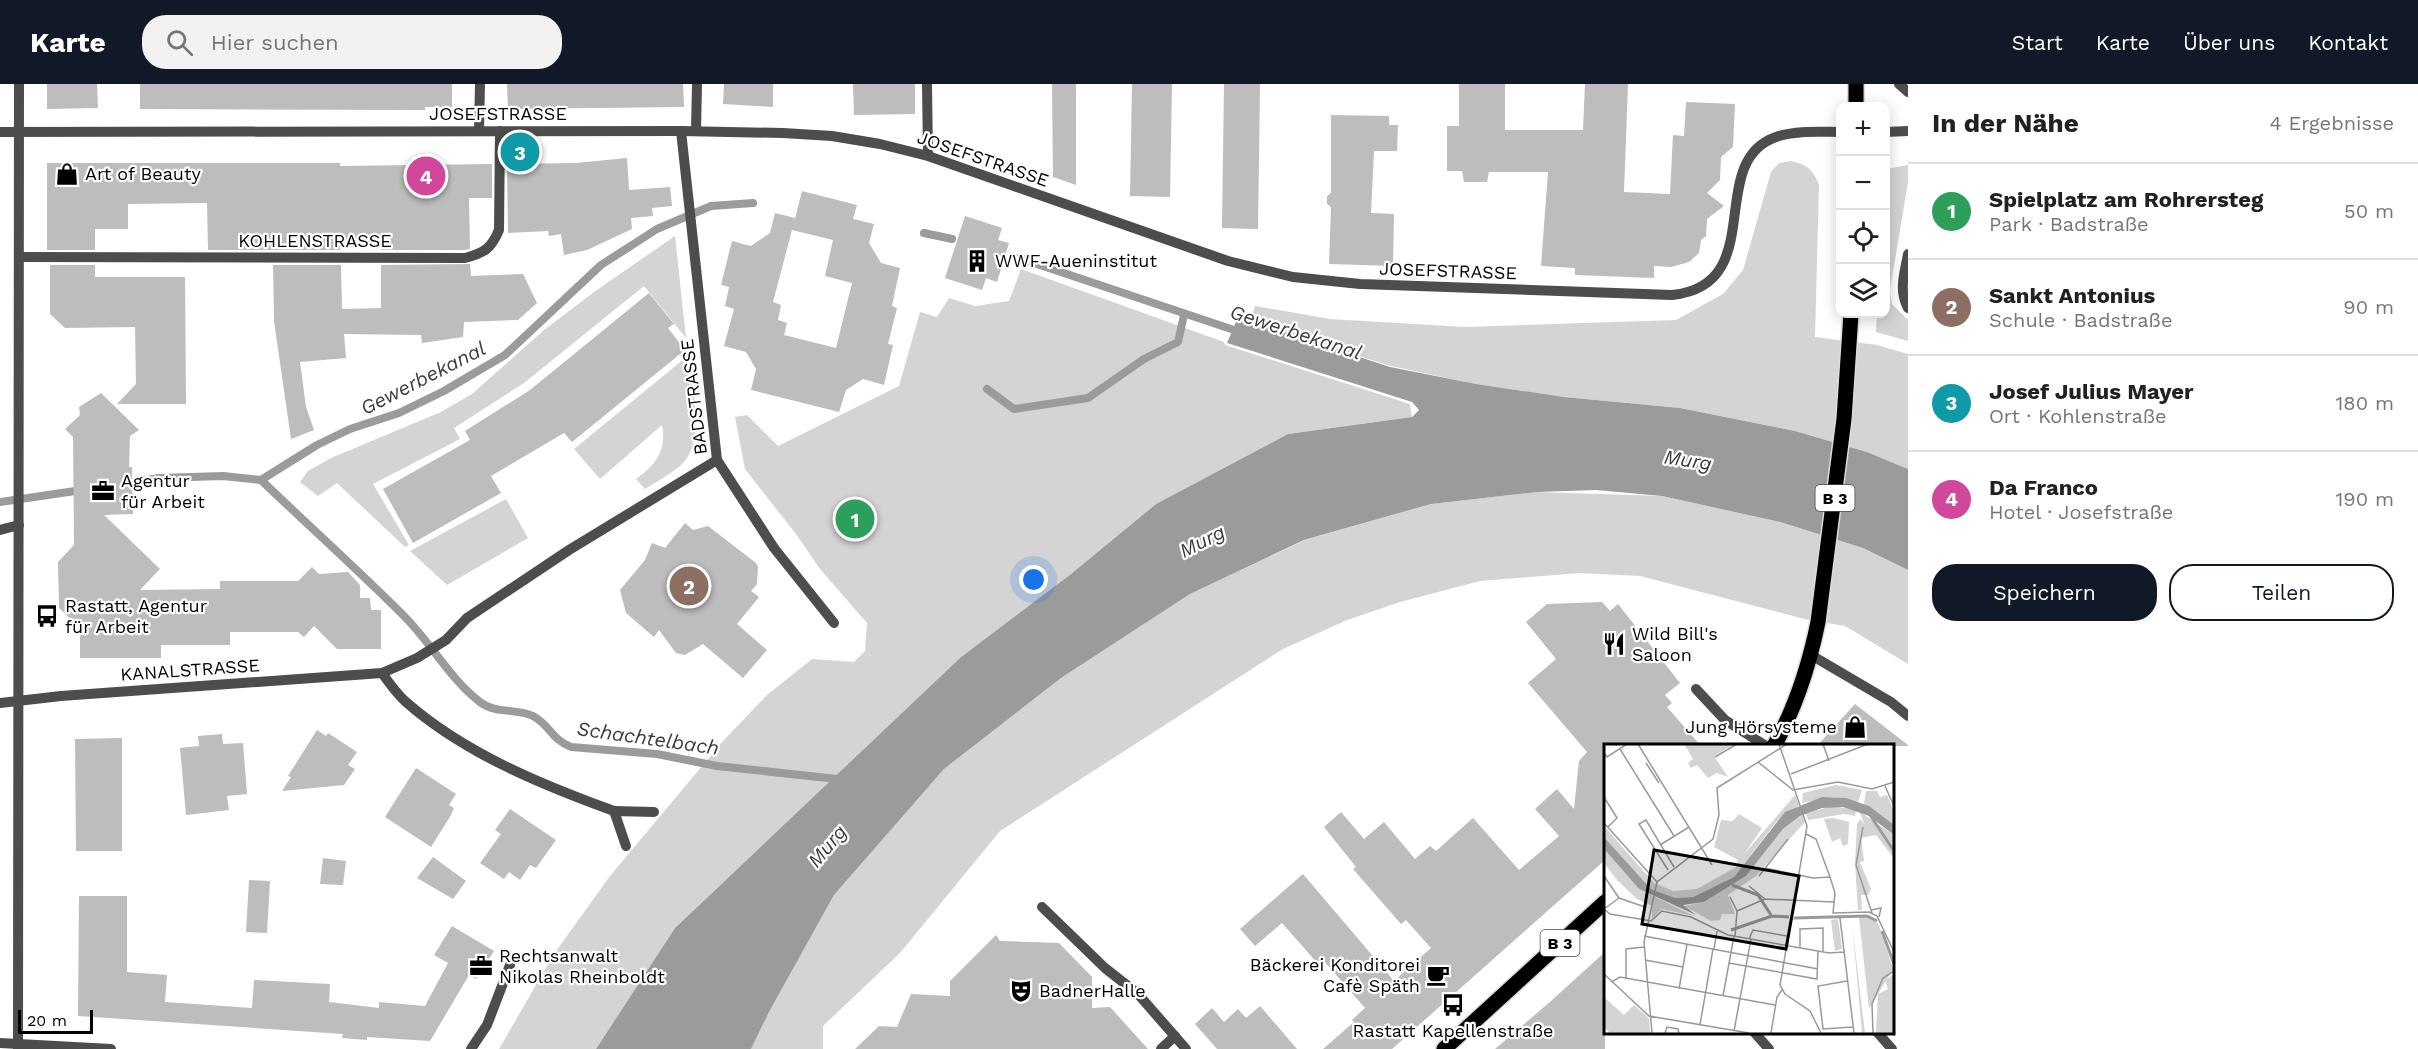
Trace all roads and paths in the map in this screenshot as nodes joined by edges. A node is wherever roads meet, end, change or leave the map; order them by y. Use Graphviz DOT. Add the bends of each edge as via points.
graph roads {
  1 [pos="19,84"];
  2 [pos="480,84"];
  3 [pos="697,84"];
  4 [pos="927,84"];
  5 [pos="1856,84"];
  6 [pos="1899,84"];
  7 [pos="1908,92"];
  8 [pos="1856,102"];
  9 [pos="479,131"];
  10 [pos="500,131"];
  11 [pos="681,131"];
  12 [pos="696,131"];
  13 [pos="1908,131"];
  14 [pos="0,132"];
  15 [pos="20,132"];
  16 [pos="1836,132"];
  17 [pos="1890,132"];
  18 [pos="928,156"];
  19 [pos="1908,254"];
  20 [pos="20,257"];
  21 [pos="1908,308"];
  22 [pos="1851,318"];
  23 [pos="717,460"];
  24 [pos="19,525"];
  25 [pos="0,530"];
  26 [pos="834,622"];
  27 [pos="1812,655"];
  28 [pos="382,673"];
  29 [pos="1696,689"];
  30 [pos="20,700"];
  31 [pos="0,703"];
  32 [pos="1908,716"];
  33 [pos="1763,744"];
  34 [pos="1775,744"];
  35 [pos="614,811"];
  36 [pos="654,812"];
  37 [pos="626,846"];
  38 [pos="1604,903"];
  39 [pos="1042,907"];
  40 [pos="510,965"];
  41 [pos="1757,1034"];
  42 [pos="1879,1034"];
  43 [pos="1175,1036"];
  44 [pos="0,1043"];
  45 [pos="18,1046"];
  46 [pos="111,1049"];
  47 [pos="471,1049"];
  48 [pos="1161,1049"];
  49 [pos="1186,1049"];
  50 [pos="1444,1049"];
  51 [pos="1769,1049"];
  52 [pos="1892,1049"];
  1 -- 15 [label="street"];
  2 -- 9 [label="street"];
  3 -- 12 [label="street"];
  4 -- 18 [label="street"];
  5 -- 8 [label="main road"];
  6 -- 7 [label="street"];
  9 -- 10 [label="street, JOSEFSTRASSE"];
  9 -- 15 [label="street, JOSEFSTRASSE"];
  10 -- 11 [label="street, JOSEFSTRASSE"];
  10 -- 20 [label="street, KOHLENSTRASSE" via="499,230 493,244 481,254 465,258"];
  11 -- 12 [label="street, JOSEFSTRASSE"];
  11 -- 23 [label="street, BADSTRASSE"];
  12 -- 18 [label="street, JOSEFSTRASSE" via="832,136"];
  13 -- 17 [label="street"];
  14 -- 15 [label="street, JOSEFSTRASSE"];
  15 -- 20 [label="street"];
  16 -- 18 [label="street, JOSEFSTRASSE" via="1774,137 1757,149 1740,184 1723,267 1701,288 1689,294 1672,295 1360,285 1293,277 1228,261"];
  19 -- 21 [label="street" via="1902,286"];
  20 -- 24 [label="street"];
  22 -- 27 [label="main road, B 3" via="1844,419"];
  23 -- 26 [label="street, BADSTRASSE" via="774,548"];
  23 -- 28 [label="street, KANALSTRASSE" via="569,550 467,618 446,640"];
  24 -- 25 [label="street"];
  24 -- 30 [label="street"];
  27 -- 32 [label="street" via="1892,702"];
  27 -- 34 [label="main road, B 3" via="1797,700"];
  28 -- 30 [label="street, KANALSTRASSE"];
  28 -- 35 [label="street" via="404,700 448,733 565,794"];
  29 -- 33 [label="street" via="1725,720"];
  30 -- 31 [label="street, KANALSTRASSE"];
  30 -- 45 [label="street"];
  35 -- 36 [label="street"];
  35 -- 37 [label="street"];
  38 -- 50 [label="main road, B 3"];
  39 -- 43 [label="street"];
  40 -- 47 [label="street" via="487,1025"];
  41 -- 51 [label="street"];
  42 -- 52 [label="street"];
  43 -- 48 [label="street"];
  43 -- 49 [label="street"];
  44 -- 45 [label="street"];
  45 -- 46 [label="street"];
}
